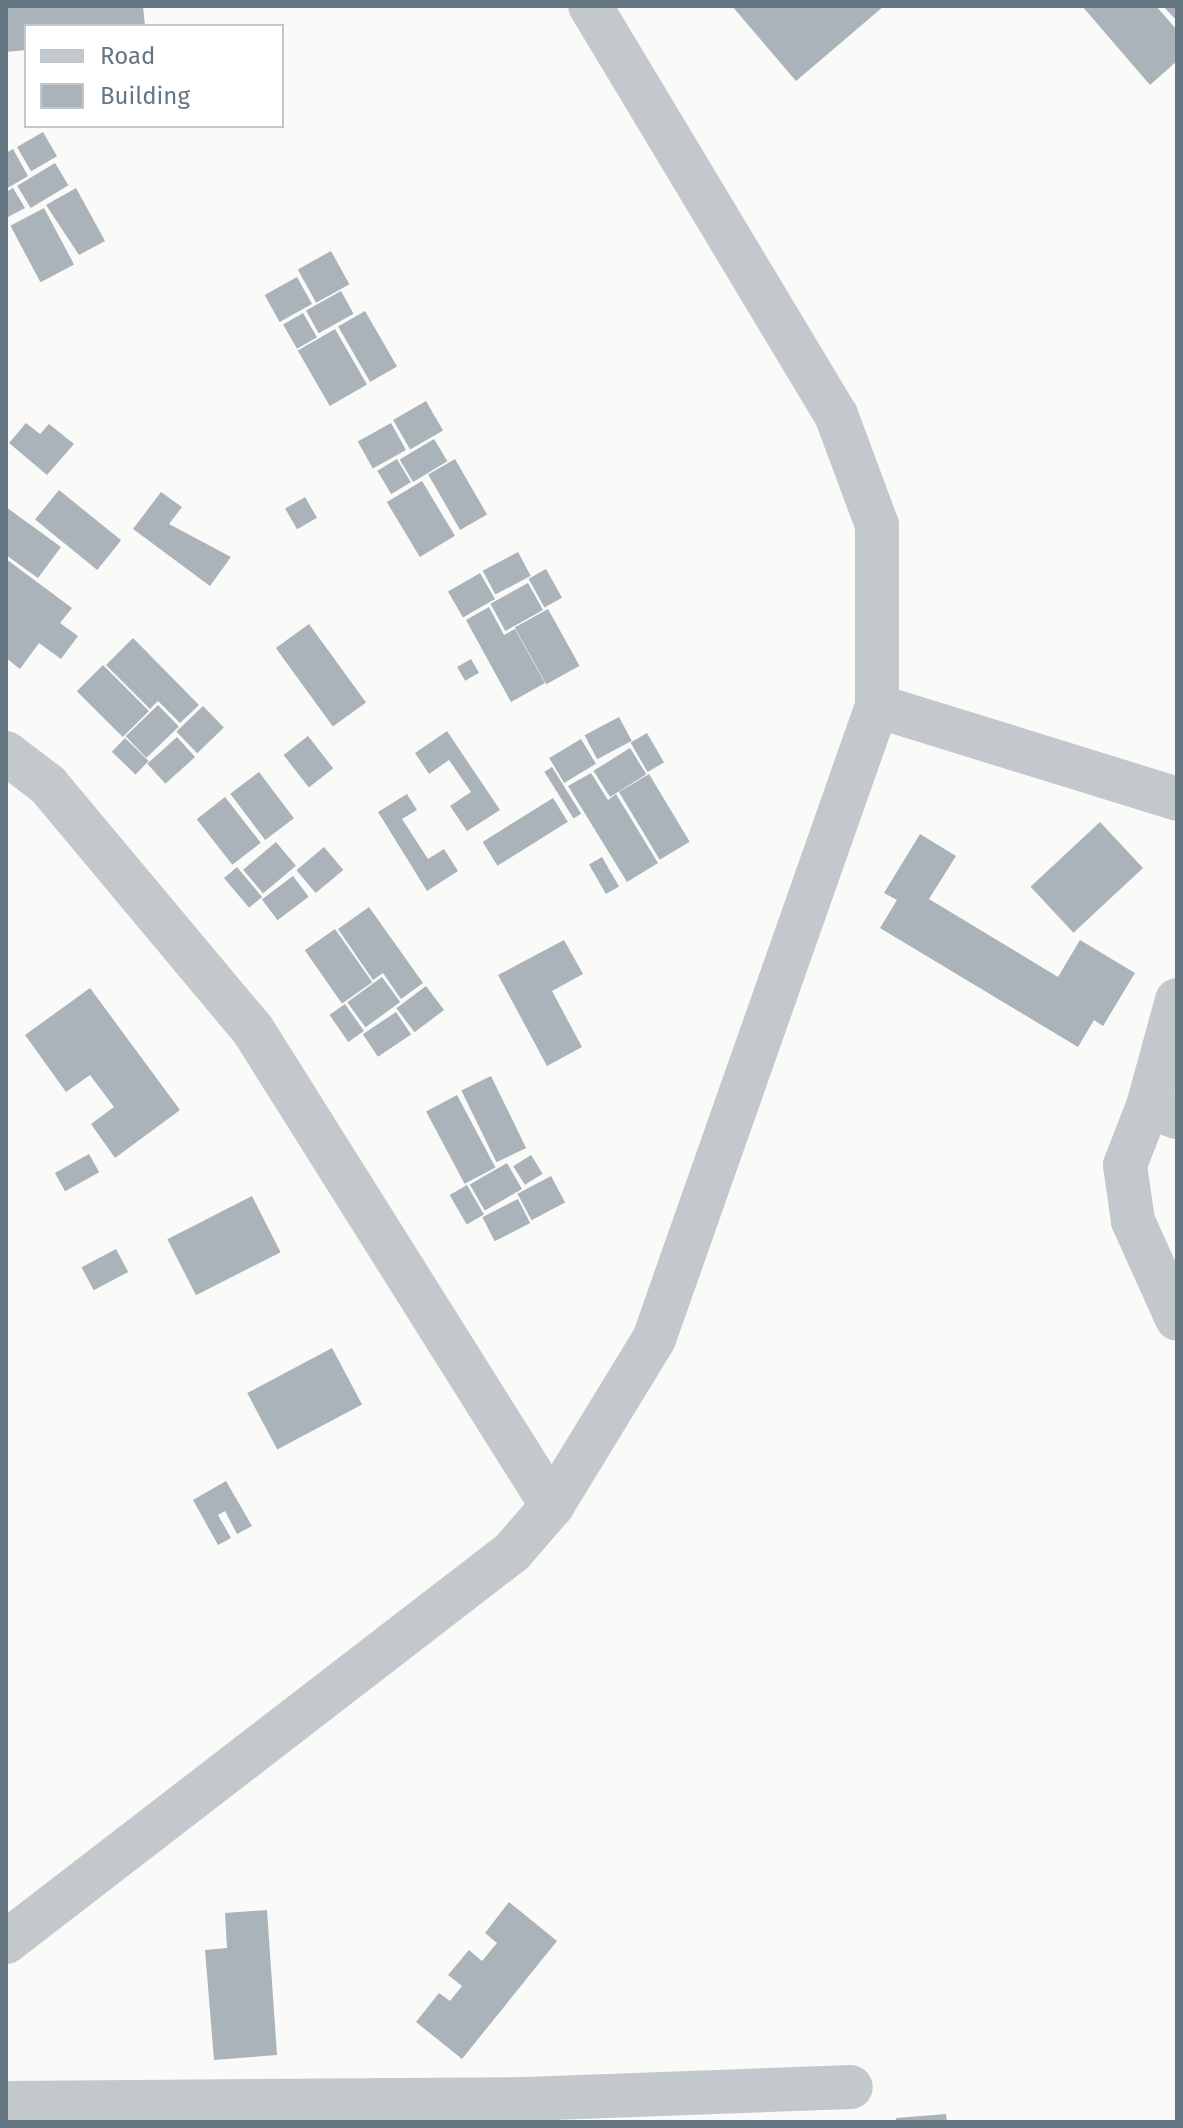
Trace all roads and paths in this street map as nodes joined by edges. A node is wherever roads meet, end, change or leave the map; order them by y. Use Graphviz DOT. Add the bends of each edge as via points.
graph roads {
  1 [pos="590,6"];
  2 [pos="877,706"];
  3 [pos="6,753"];
  4 [pos="1177,799"];
  5 [pos="1177,1000"];
  6 [pos="1162,1111"];
  7 [pos="1177,1319"];
  8 [pos="552,1506"];
  9 [pos="6,1942"];
  10 [pos="851,2087"];
  11 [pos="6,2103"];
  1 -- 2 [label="street" via="836,415 877,525"];
  2 -- 4 [label="street"];
  2 -- 8 [label="street" via="654,1339"];
  3 -- 8 [label="street" via="48,785 253,1030"];
  5 -- 6 [label="street"];
  6 -- 7 [label="street" via="1125,1165 1133,1221"];
  8 -- 9 [label="street" via="512,1552"];
  10 -- 11 [label="street" via="526,2099"];
}
